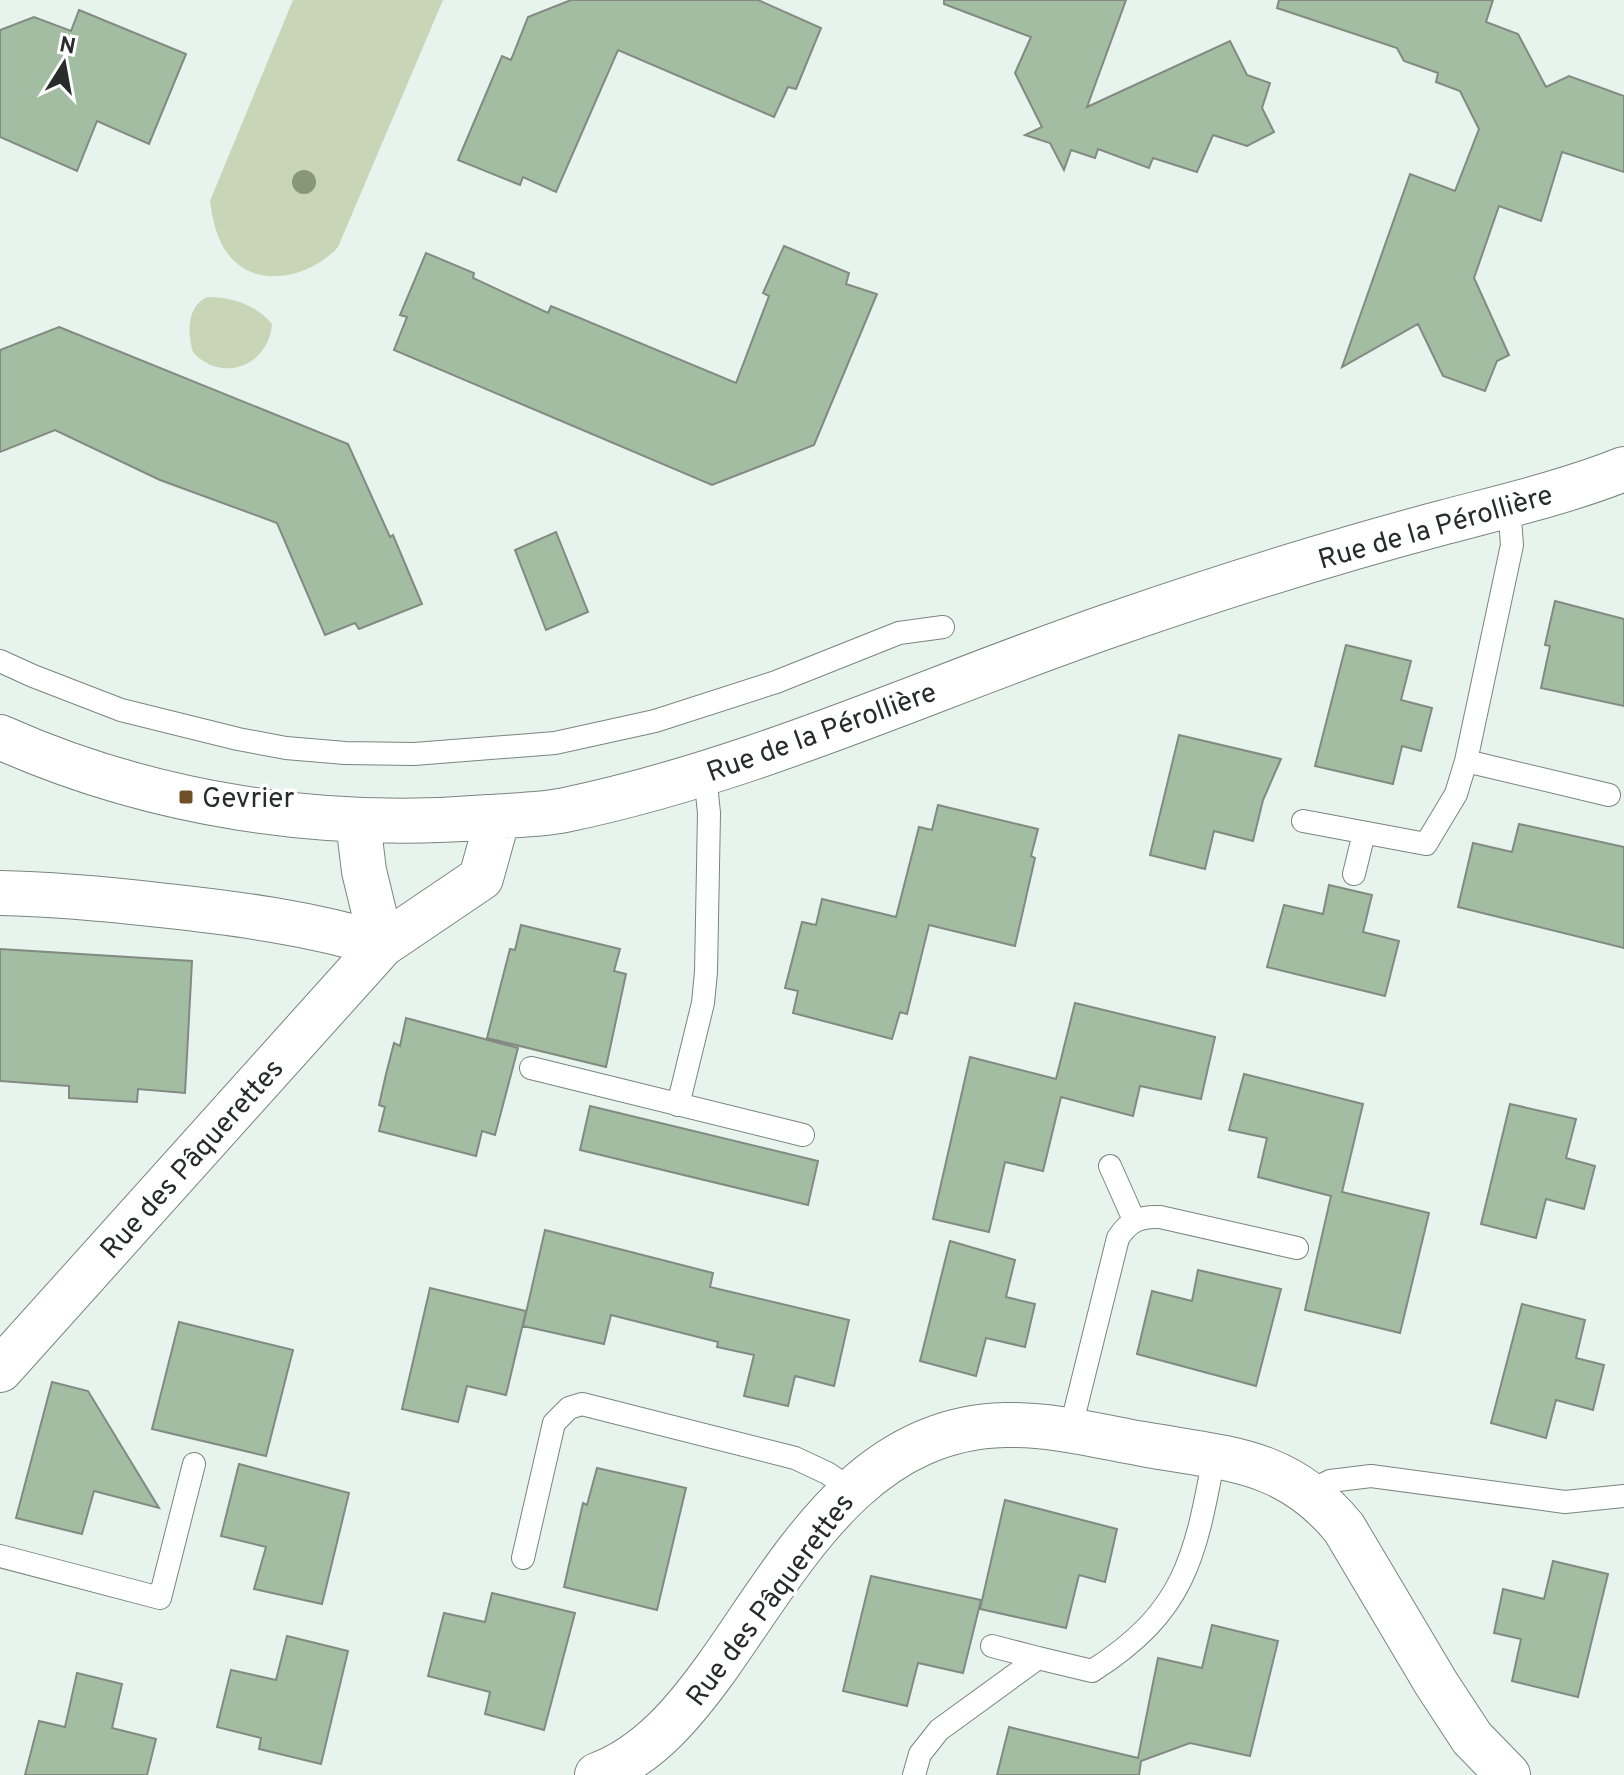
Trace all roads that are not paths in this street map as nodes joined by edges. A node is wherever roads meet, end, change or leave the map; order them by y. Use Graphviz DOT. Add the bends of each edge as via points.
graph roads {
  1 [pos="1624,469"];
  2 [pos="1509,506"];
  3 [pos="943,627"];
  4 [pos="0,661"];
  5 [pos="0,737"];
  6 [pos="1466,761"];
  7 [pos="705,774"];
  8 [pos="1609,795"];
  9 [pos="498,817"];
  10 [pos="1303,821"];
  11 [pos="358,822"];
  12 [pos="1364,833"];
  13 [pos="1354,874"];
  14 [pos="0,893"];
  15 [pos="382,945"];
  16 [pos="531,1068"];
  17 [pos="678,1105"];
  18 [pos="803,1135"];
  19 [pos="1110,1166"];
  20 [pos="1134,1220"];
  21 [pos="1297,1248"];
  22 [pos="0,1370"];
  23 [pos="1070,1431"];
  24 [pos="1214,1457"];
  25 [pos="194,1464"];
  26 [pos="851,1489"];
  27 [pos="1309,1492"];
  28 [pos="1624,1496"];
  29 [pos="0,1556"];
  30 [pos="523,1558"];
  31 [pos="992,1646"];
  32 [pos="1038,1658"];
  33 [pos="597,1775"];
  34 [pos="914,1775"];
  35 [pos="1508,1775"];
  1 -- 2 [label="street, Rue de la Pérollière"];
  2 -- 6 [label="lane" via="1512,545"];
  2 -- 7 [label="street, Rue de la Pérollière" via="1119,622"];
  3 -- 4 [label="lane" via="899,633 776,682 655,721 555,743 414,754 286,748 238,739 121,710"];
  5 -- 11 [label="street, Rue de la Pérollière" via="48,759 186,797"];
  6 -- 8 [label="lane"];
  6 -- 12 [label="lane" via="1456,794 1426,844"];
  7 -- 9 [label="street, Rue de la Pérollière" via="562,811"];
  7 -- 17 [label="lane" via="706,972"];
  9 -- 11 [label="street, Rue de la Pérollière"];
  9 -- 15 [label="street, Rue des Pâquerettes" via="481,878"];
  10 -- 12 [label="lane"];
  11 -- 15 [label="street"];
  12 -- 13 [label="lane"];
  14 -- 15 [label="street" via="228,912"];
  15 -- 22 [label="street, Rue des Pâquerettes"];
  16 -- 17 [label="lane"];
  17 -- 18 [label="lane"];
  19 -- 20 [label="lane"];
  20 -- 21 [label="lane" via="1160,1217"];
  20 -- 23 [label="lane" via="1118,1238"];
  23 -- 24 [label="street, Rue des Pâquerettes"];
  23 -- 26 [label="street, Rue des Pâquerettes" via="1005,1425 944,1435 893,1457"];
  24 -- 27 [label="street, Rue des Pâquerettes" via="1254,1465"];
  24 -- 32 [label="lane" via="1190,1564 1161,1612 1092,1671"];
  25 -- 29 [label="lane" via="160,1598"];
  26 -- 30 [label="lane" via="795,1458 582,1404 554,1423"];
  26 -- 33 [label="street, Rue des Pâquerettes" via="678,1718 630,1757"];
  27 -- 28 [label="lane" via="1330,1481 1371,1476 1565,1502"];
  27 -- 35 [label="street, Rue des Pâquerettes" via="1344,1528 1472,1738"];
  31 -- 32 [label="lane"];
  32 -- 34 [label="lane" via="939,1730 920,1754"];
}
